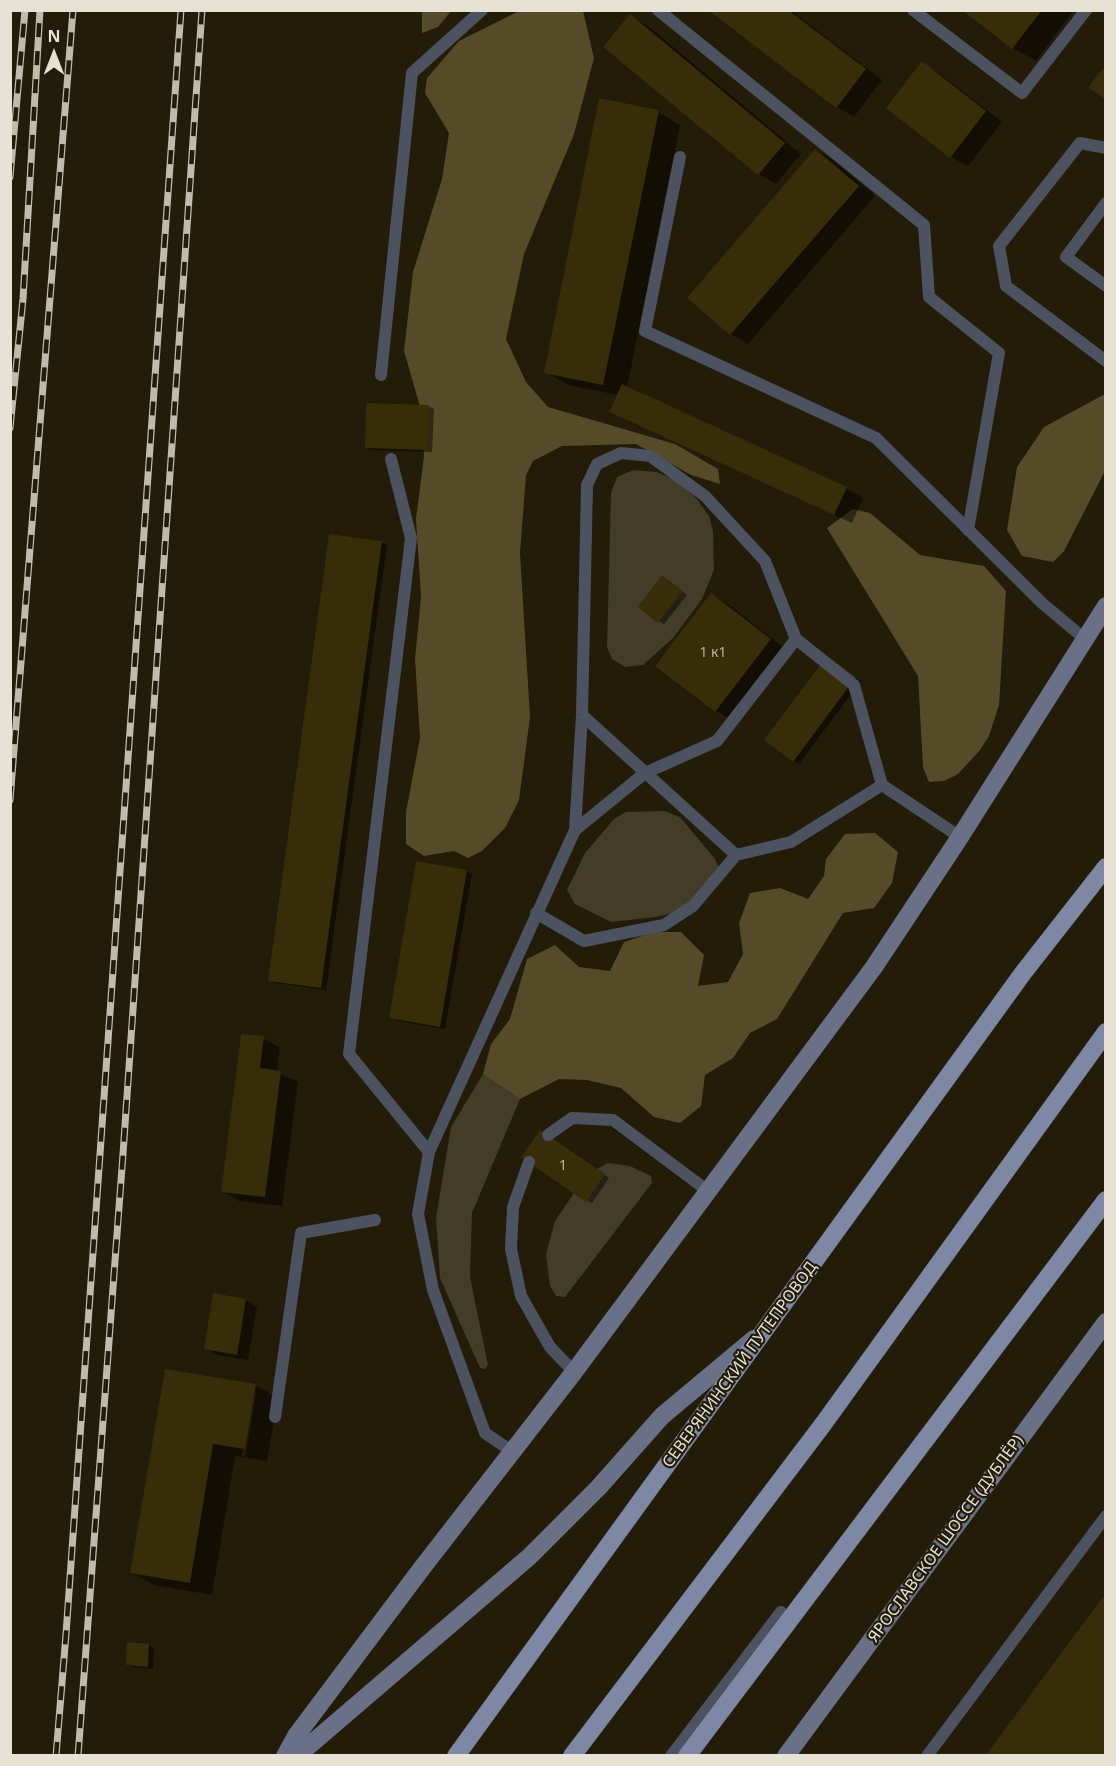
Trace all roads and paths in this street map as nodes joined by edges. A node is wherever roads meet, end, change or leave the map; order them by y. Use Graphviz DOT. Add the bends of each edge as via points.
graph roads {
  1 [pos="482,10"];
  2 [pos="658,10"];
  3 [pos="913,10"];
  4 [pos="1086,10"];
  5 [pos="1106,148"];
  6 [pos="680,157"];
  7 [pos="1106,203"];
  8 [pos="1106,286"];
  9 [pos="1106,361"];
  10 [pos="381,375"];
  11 [pos="391,459"];
  12 [pos="968,530"];
  13 [pos="1106,606"];
  14 [pos="796,639"];
  15 [pos="1086,640"];
  16 [pos="582,714"];
  17 [pos="645,773"];
  18 [pos="882,785"];
  19 [pos="575,830"];
  20 [pos="960,837"];
  21 [pos="736,855"];
  22 [pos="1106,867"];
  23 [pos="536,913"];
  24 [pos="1106,1032"];
  25 [pos="548,1135"];
  26 [pos="429,1152"];
  27 [pos="529,1162"];
  28 [pos="708,1191"];
  29 [pos="1106,1200"];
  30 [pos="375,1220"];
  31 [pos="1106,1322"];
  32 [pos="765,1331"];
  33 [pos="574,1372"];
  34 [pos="275,1417"];
  35 [pos="513,1452"];
  36 [pos="1106,1516"];
  37 [pos="781,1612"];
  38 [pos="285,1755"];
  39 [pos="297,1755"];
  40 [pos="456,1755"];
  41 [pos="572,1755"];
  42 [pos="672,1755"];
  43 [pos="687,1755"];
  44 [pos="786,1755"];
  45 [pos="927,1755"];
  1 -- 10 [label="lane" via="412,73"];
  2 -- 12 [label="lane" via="924,225 928,297 999,353"];
  3 -- 4 [label="lane" via="1022,93"];
  5 -- 9 [label="lane" via="1080,143 999,246 1006,286"];
  6 -- 12 [label="lane" via="645,331 876,438"];
  7 -- 8 [label="lane" via="1066,257"];
  11 -- 26 [label="lane" via="411,538 349,1054"];
  12 -- 15 [label="lane"];
  13 -- 15 [label="street"];
  14 -- 16 [label="lane" via="765,561 705,496 650,456 621,453 597,464 587,485"];
  14 -- 17 [label="lane" via="717,741"];
  14 -- 18 [label="lane" via="854,685"];
  15 -- 20 [label="street"];
  16 -- 17 [label="lane"];
  16 -- 19 [label="lane"];
  17 -- 19 [label="lane"];
  17 -- 21 [label="lane"];
  18 -- 20 [label="lane"];
  18 -- 21 [label="lane" via="791,842"];
  19 -- 23 [label="lane"];
  20 -- 28 [label="street" via="874,967"];
  21 -- 23 [label="lane" via="693,906 664,925 584,941"];
  22 -- 32 [label="main road, СЕВЕРЯНИНСКИЙ ПУТЕПРОВОД" via="1023,973"];
  23 -- 26 [label="lane"];
  24 -- 41 [label="main road" via="824,1423"];
  25 -- 28 [label="lane" via="572,1118 613,1120"];
  26 -- 35 [label="lane" via="418,1214 433,1290 485,1433"];
  27 -- 33 [label="lane" via="513,1207 511,1249 521,1296 550,1347"];
  28 -- 33 [label="street"];
  29 -- 43 [label="main road"];
  30 -- 34 [label="lane" via="301,1233"];
  31 -- 44 [label="street, ЯРОСЛАВСКОЕ ШОССЕ (ДУБЛЁР)"];
  32 -- 39 [label="street" via="662,1416 529,1557"];
  32 -- 40 [label="main road, СЕВЕРЯНИНСКИЙ ПУТЕПРОВОД"];
  33 -- 35 [label="street"];
  35 -- 38 [label="street"];
  36 -- 45 [label="lane"];
  37 -- 42 [label="lane"];
}
